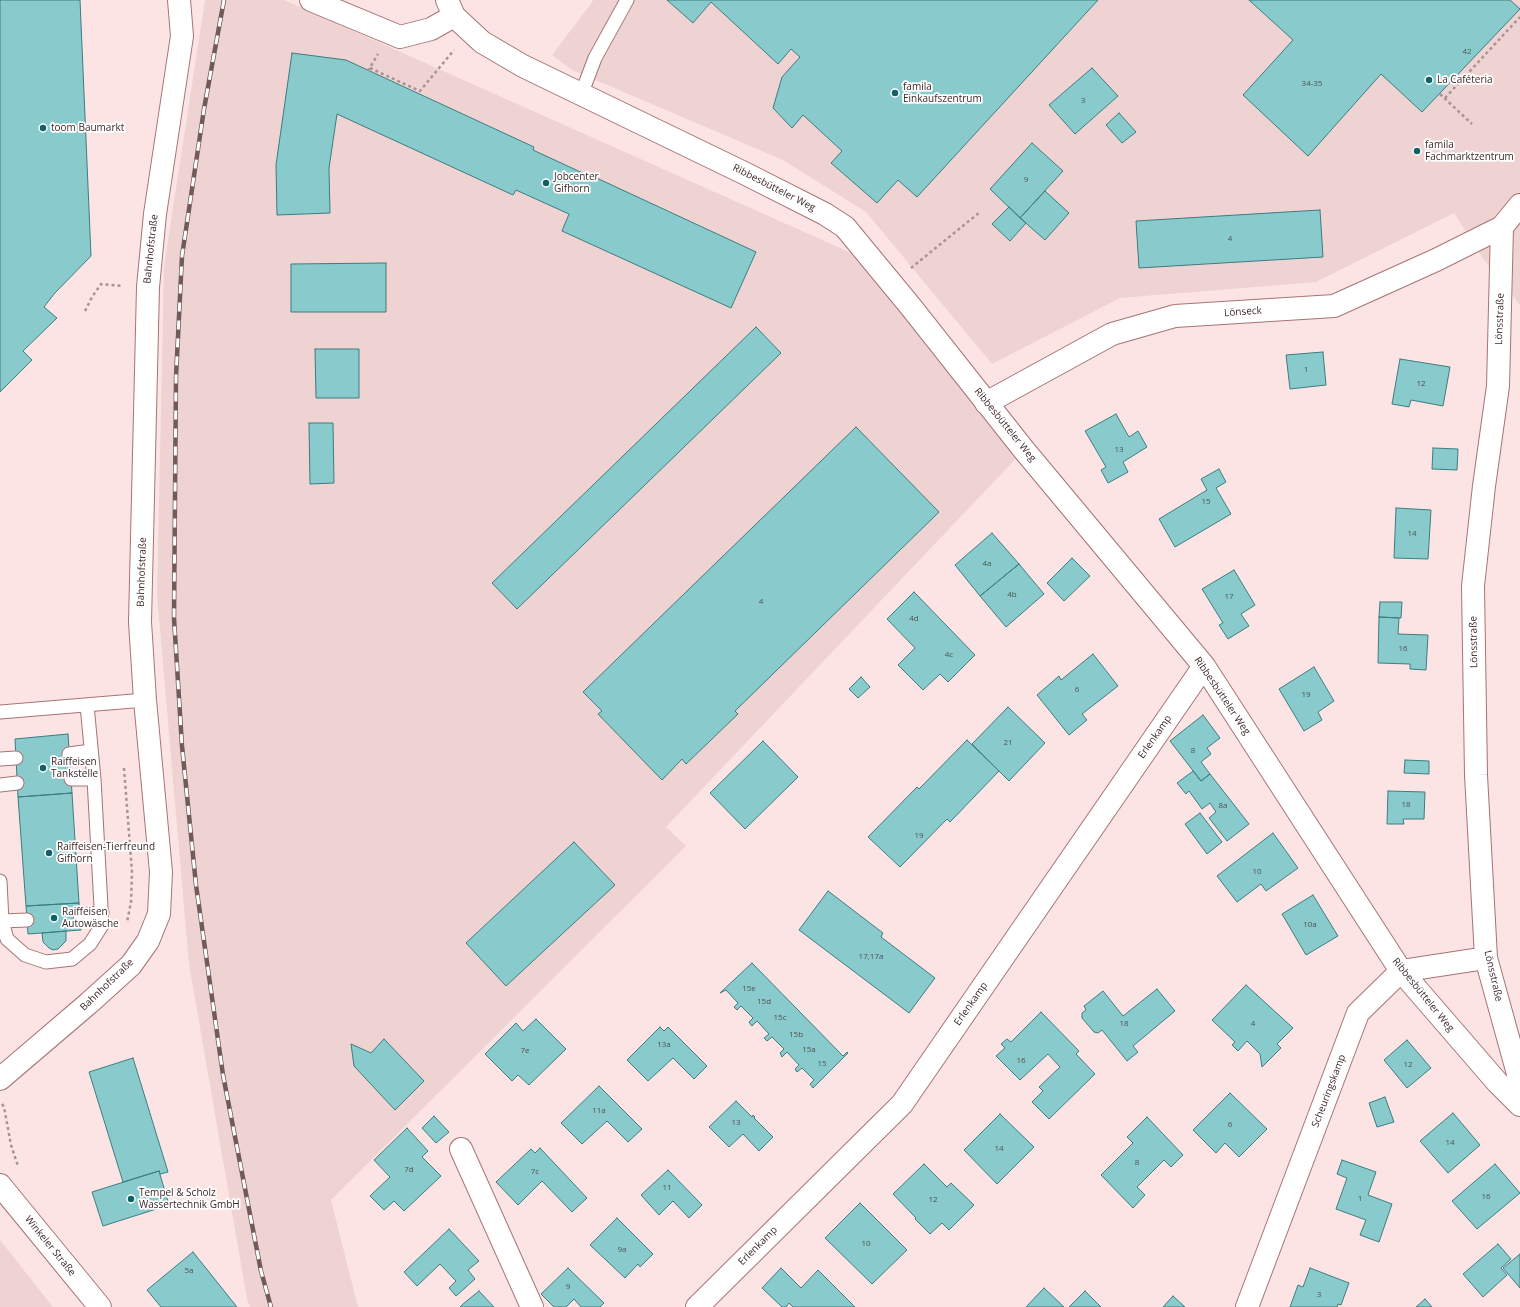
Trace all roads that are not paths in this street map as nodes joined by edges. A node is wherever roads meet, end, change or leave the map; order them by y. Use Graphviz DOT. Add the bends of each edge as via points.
graph roads {
  1 [pos="179,0"];
  2 [pos="311,0"];
  3 [pos="627,0"];
  4 [pos="450,8"];
  5 [pos="581,95"];
  6 [pos="1520,205"];
  7 [pos="1502,227"];
  8 [pos="986,403"];
  9 [pos="1204,666"];
  10 [pos="145,700"];
  11 [pos="87,705"];
  12 [pos="0,712"];
  13 [pos="91,751"];
  14 [pos="69,754"];
  15 [pos="16,758"];
  16 [pos="0,759"];
  17 [pos="71,779"];
  18 [pos="94,779"];
  19 [pos="17,784"];
  20 [pos="0,785"];
  21 [pos="0,881"];
  22 [pos="102,913"];
  23 [pos="80,915"];
  24 [pos="27,920"];
  25 [pos="2,922"];
  26 [pos="1486,958"];
  27 [pos="1401,971"];
  28 [pos="0,1079"];
  29 [pos="1520,1081"];
  30 [pos="1520,1105"];
  31 [pos="461,1149"];
  32 [pos="0,1185"];
  33 [pos="100,1307"];
  34 [pos="532,1307"];
  35 [pos="697,1307"];
  36 [pos="1248,1307"];
  1 -- 10 [label="street, Bahnhofstraße" via="182,36 155,214 148,288 140,622"];
  2 -- 4 [label="street, Ribbesbütteler Weg" via="400,37 431,29"];
  3 -- 5 [label="lane" via="595,58"];
  4 -- 5 [label="street, Ribbesbütteler Weg" via="482,42"];
  5 -- 8 [label="street, Ribbesbütteler Weg" via="772,187 846,227"];
  6 -- 7 [label="street"];
  7 -- 8 [label="street, Lönseck" via="1334,306 1175,316 1112,334"];
  7 -- 26 [label="street, Lönsstraße" via="1498,386 1473,586 1476,775"];
  8 -- 9 [label="street, Ribbesbütteler Weg"];
  9 -- 27 [label="street, Ribbesbütteler Weg"];
  9 -- 35 [label="street, Erlenkamp" via="902,1104"];
  10 -- 11 [label="lane"];
  10 -- 28 [label="street, Bahnhofstraße" via="161,872 159,914 148,941 131,965"];
  11 -- 12 [label="lane"];
  11 -- 13 [label="lane"];
  13 -- 14 [label="lane"];
  13 -- 18 [label="lane"];
  15 -- 16 [label="lane"];
  17 -- 18 [label="lane"];
  18 -- 22 [label="lane"];
  19 -- 20 [label="lane"];
  21 -- 25 [label="lane"];
  22 -- 23 [label="lane"];
  22 -- 25 [label="lane" via="102,925 90,944 72,958 46,962 25,955 7,939"];
  24 -- 25 [label="lane"];
  26 -- 27 [label="street"];
  26 -- 29 [label="street, Lönsstraße"];
  27 -- 30 [label="street, Ribbesbütteler Weg"];
  27 -- 36 [label="street, Scheuringskamp" via="1358,1013"];
  31 -- 34 [label="street"];
  32 -- 33 [label="street, Winkeler Straße"];
}
